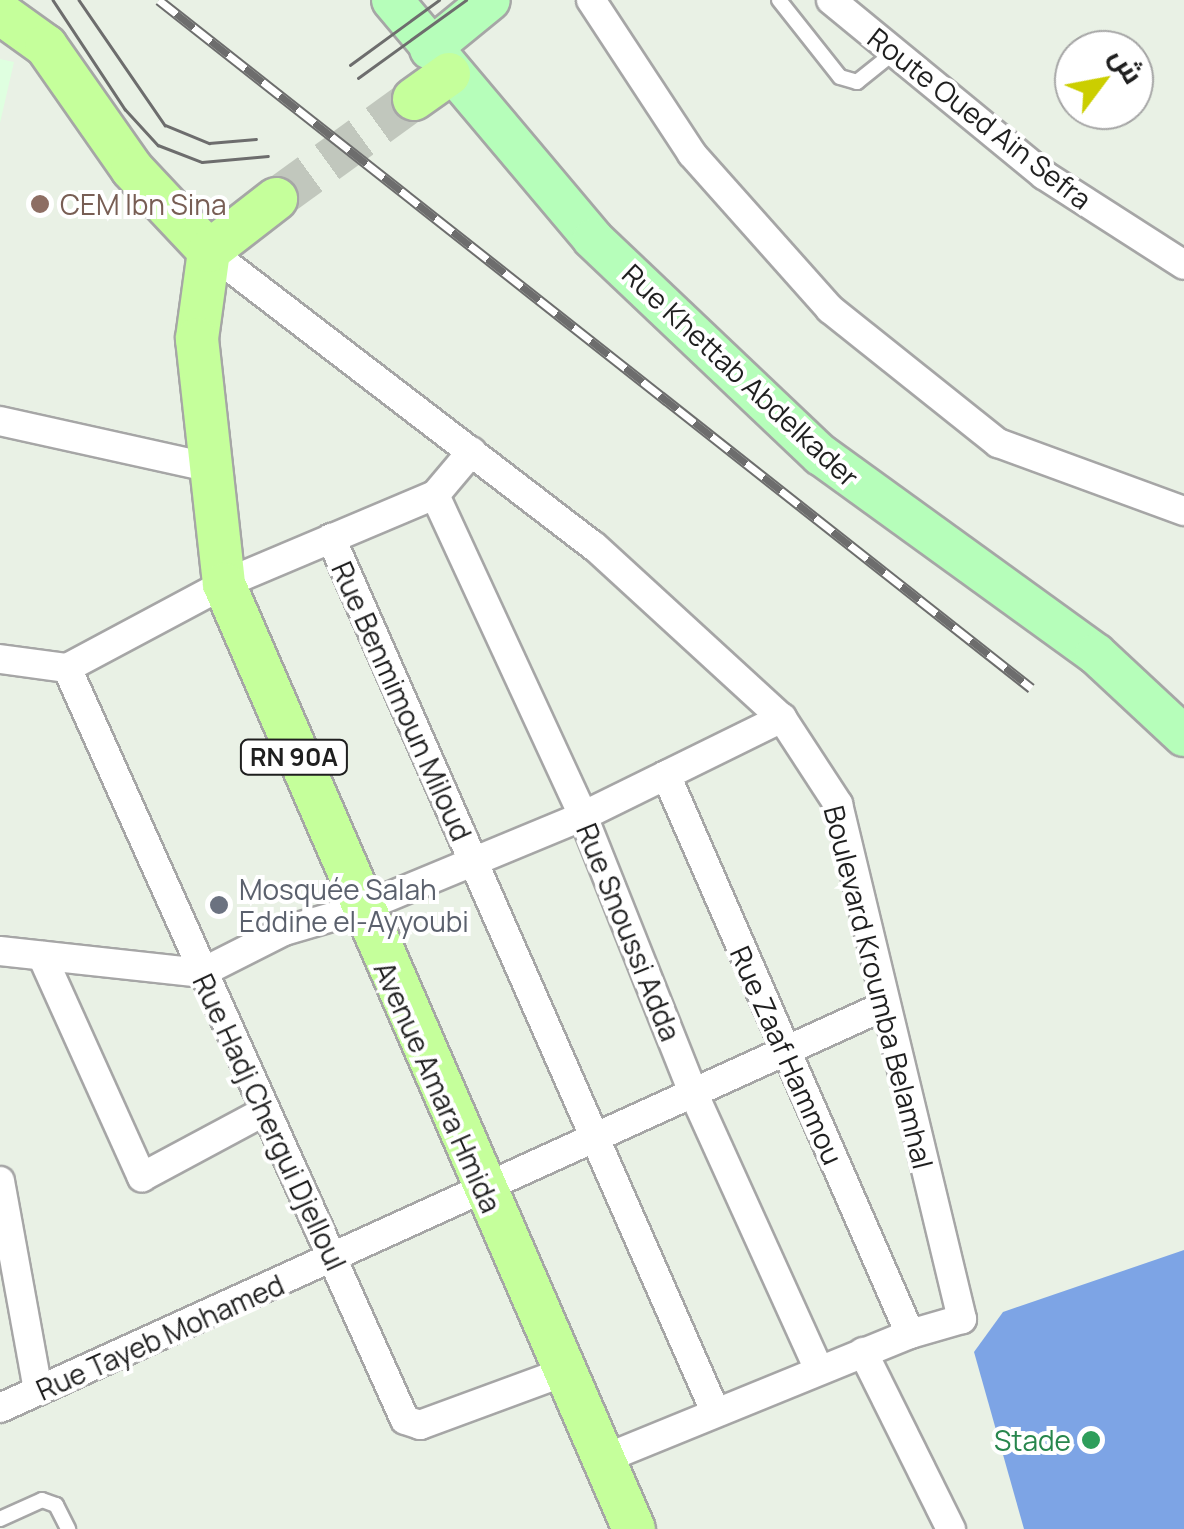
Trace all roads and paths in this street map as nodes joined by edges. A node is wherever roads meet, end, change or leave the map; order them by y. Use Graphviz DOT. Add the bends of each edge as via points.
graph roads {
  1 [pos="591,0"];
  2 [pos="779,0"];
  3 [pos="831,0"];
  4 [pos="400,3"];
  5 [pos="487,3"];
  6 [pos="0,13"];
  7 [pos="898,50"];
  8 [pos="439,61"];
  9 [pos="414,99"];
  10 [pos="276,200"];
  11 [pos="209,251"];
  12 [pos="1184,265"];
  13 [pos="0,421"];
  14 [pos="472,452"];
  15 [pos="208,467"];
  16 [pos="435,495"];
  17 [pos="1184,511"];
  18 [pos="331,538"];
  19 [pos="224,584"];
  20 [pos="0,659"];
  21 [pos="67,668"];
  22 [pos="782,718"];
  23 [pos="1184,736"];
  24 [pos="666,775"];
  25 [pos="583,816"];
  26 [pos="471,858"];
  27 [pos="359,909"];
  28 [pos="0,951"];
  29 [pos="42,956"];
  30 [pos="201,973"];
  31 [pos="882,1007"];
  32 [pos="785,1052"];
  33 [pos="692,1090"];
  34 [pos="265,1110"];
  35 [pos="591,1140"];
  36 [pos="0,1181"];
  37 [pos="484,1190"];
  38 [pos="7,1251"];
  39 [pos="334,1259"];
  40 [pos="910,1334"];
  41 [pos="863,1352"];
  42 [pos="819,1370"];
  43 [pos="564,1372"];
  44 [pos="38,1391"];
  45 [pos="0,1408"];
  46 [pos="715,1411"];
  47 [pos="603,1459"];
  48 [pos="0,1519"];
  49 [pos="68,1529"];
  50 [pos="634,1529"];
  51 [pos="950,1529"];
  1 -- 17 [label="street" via="692,154 830,308 998,442"];
  2 -- 7 [label="lane" via="840,77 857,82"];
  3 -- 7 [label="street, Route Oued Ain Sefra"];
  4 -- 8 [label="main road, Rue Khettab Abdelkader"];
  5 -- 8 [label="main road"];
  6 -- 11 [label="main road" via="46,46 132,169"];
  7 -- 12 [label="street, Route Oued Ain Sefra" via="1044,175"];
  8 -- 9 [label="main road"];
  8 -- 23 [label="main road, Rue Khettab Abdelkader" via="593,238 821,455 1096,654"];
  10 -- 11 [label="main road"];
  11 -- 14 [label="street, Boulevard Kroumba Belamhal"];
  11 -- 15 [label="main road, Avenue Amara Hmida / RN 90A" via="197,340"];
  13 -- 15 [label="street"];
  14 -- 16 [label="street"];
  14 -- 22 [label="street, Boulevard Kroumba Belamhal" via="594,546"];
  15 -- 19 [label="main road, Avenue Amara Hmida / RN 90A"];
  16 -- 18 [label="street"];
  16 -- 25 [label="street, Rue Snoussi Adda"];
  18 -- 19 [label="street"];
  18 -- 26 [label="street, Rue Benmimoun Miloud"];
  19 -- 21 [label="street"];
  19 -- 27 [label="main road, Avenue Amara Hmida / RN 90A"];
  20 -- 21 [label="street"];
  21 -- 30 [label="street, Rue Hadj Chergui Djelloul"];
  22 -- 24 [label="street"];
  22 -- 31 [label="street, Boulevard Kroumba Belamhal" via="838,804"];
  24 -- 25 [label="street"];
  24 -- 32 [label="street, Rue Zaaf Hammou"];
  25 -- 26 [label="street"];
  25 -- 33 [label="street, Rue Snoussi Adda"];
  26 -- 27 [label="street"];
  26 -- 35 [label="street, Rue Benmimoun Miloud"];
  27 -- 30 [label="street" via="284,932"];
  27 -- 37 [label="main road, Avenue Amara Hmida / RN 90A"];
  28 -- 29 [label="street"];
  29 -- 30 [label="street"];
  29 -- 34 [label="street" via="142,1178"];
  30 -- 34 [label="street, Rue Hadj Chergui Djelloul"];
  31 -- 32 [label="street"];
  31 -- 40 [label="street, Boulevard Kroumba Belamhal" via="962,1319"];
  32 -- 33 [label="street"];
  32 -- 40 [label="street, Rue Zaaf Hammou"];
  33 -- 35 [label="street"];
  33 -- 42 [label="street, Rue Snoussi Adda"];
  34 -- 39 [label="street, Rue Hadj Chergui Djelloul"];
  35 -- 37 [label="street"];
  35 -- 46 [label="street, Rue Benmimoun Miloud"];
  36 -- 38 [label="street"];
  37 -- 39 [label="street, Rue Tayeb Mohamed"];
  37 -- 43 [label="main road, Avenue Amara Hmida / RN 90A"];
  38 -- 44 [label="street"];
  39 -- 43 [label="street, Rue Hadj Chergui Djelloul" via="412,1426"];
  39 -- 44 [label="street, Rue Tayeb Mohamed"];
  40 -- 41 [label="street, Boulevard Kroumba Belamhal"];
  41 -- 42 [label="street, Boulevard Kroumba Belamhal"];
  41 -- 51 [label="street"];
  42 -- 46 [label="street, Boulevard Kroumba Belamhal"];
  43 -- 47 [label="main road, Avenue Amara Hmida / RN 90A"];
  44 -- 45 [label="street, Rue Tayeb Mohamed"];
  46 -- 47 [label="street, Boulevard Kroumba Belamhal"];
  47 -- 50 [label="main road, Avenue Amara Hmida / RN 90A"];
  48 -- 49 [label="lane" via="42,1500 56,1505"];
}
